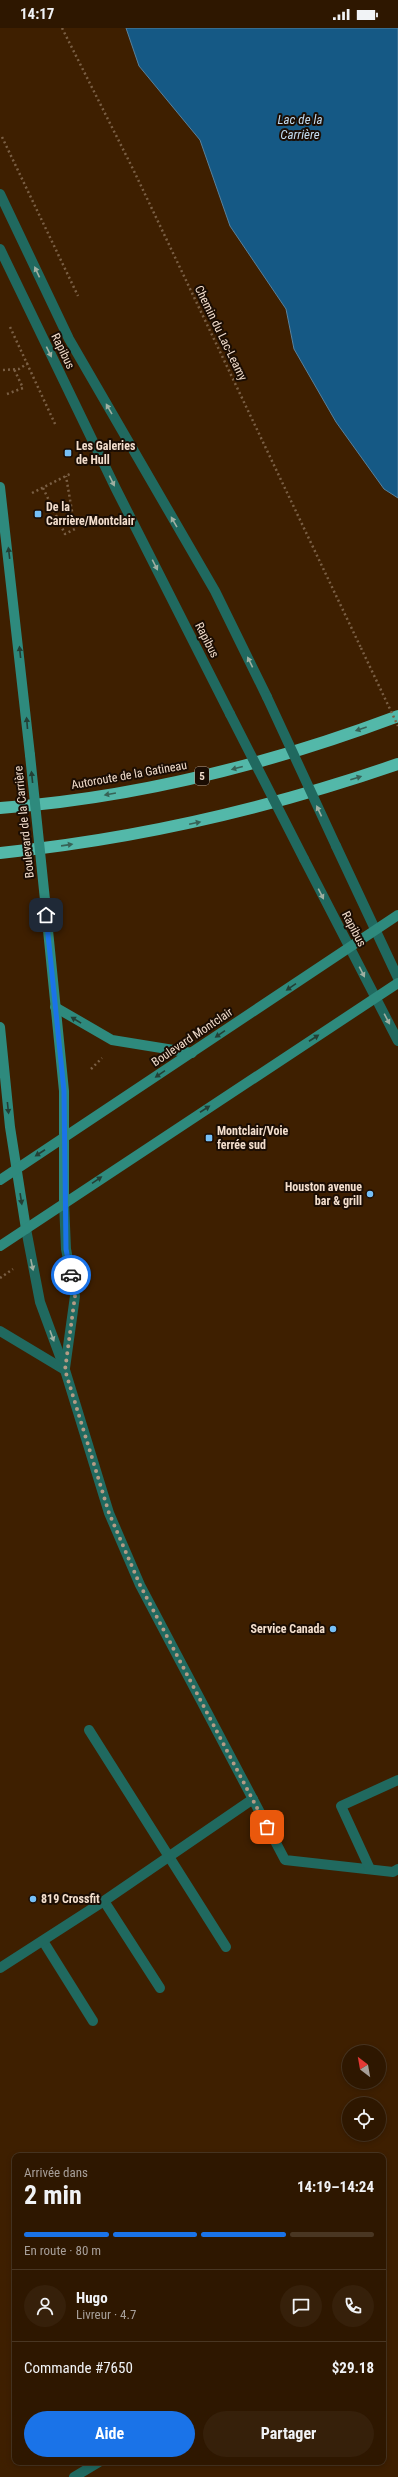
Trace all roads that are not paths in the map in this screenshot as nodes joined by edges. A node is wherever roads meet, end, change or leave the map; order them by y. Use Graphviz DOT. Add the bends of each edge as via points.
graph roads {
  1 [pos="0,194"];
  2 [pos="0,249"];
  3 [pos="0,488"];
  4 [pos="398,716"];
  5 [pos="398,764"];
  6 [pos="0,808"];
  7 [pos="0,853"];
  8 [pos="398,915"];
  9 [pos="375,930"];
  10 [pos="350,947"];
  11 [pos="398,978"];
  12 [pos="398,982"];
  13 [pos="375,997"];
  14 [pos="55,1007"];
  15 [pos="0,1027"];
  16 [pos="398,1041"];
  17 [pos="192,1053"];
  18 [pos="65,1137"];
  19 [pos="16,1169"];
  20 [pos="0,1180"];
  21 [pos="64,1202"];
  22 [pos="26,1228"];
  23 [pos="0,1246"];
  24 [pos="0,1331"];
  25 [pos="65,1370"];
  26 [pos="89,1730"];
  27 [pos="398,1780"];
  28 [pos="253,1799"];
  29 [pos="169,1856"];
  30 [pos="370,1869"];
  31 [pos="398,1870"];
  32 [pos="104,1901"];
  33 [pos="43,1941"];
  34 [pos="226,1947"];
  35 [pos="0,1968"];
  36 [pos="160,1988"];
  37 [pos="93,2021"];
  38 [pos="94,2465"];
  39 [pos="74,2477"];
  9 -- 1 [label="street, Rapibus, one-way, bridge" via="215,591 69,339"];
  2 -- 10 [label="street, Rapibus, one-way, bridge" via="116,489"];
  14 -- 3 [label="main road, Boulevard de la Carrière, one-way, bridge"];
  4 -- 6 [label="highway, Autoroute de la Gatineau / 5, one-way" via="334,739 228,770 107,795"];
  7 -- 5 [label="highway, one-way" via="103,840 211,820 292,798"];
  8 -- 9 [label="main road, Boulevard Montclair"];
  9 -- 10 [label="main road, Boulevard Montclair"];
  9 -- 11 [label="street, Rapibus"];
  10 -- 13 [label="street, Rapibus, one-way"];
  10 -- 17 [label="main road, Boulevard Montclair, one-way"];
  12 -- 13 [label="main road"];
  13 -- 16 [label="street, Rapibus, one-way"];
  21 -- 13 [label="main road, one-way"];
  17 -- 14 [label="main road, one-way" via="112,1040"];
  14 -- 18 [label="main road, Boulevard de la Carrière" via="64,1091"];
  15 -- 19 [label="main road, one-way"];
  17 -- 18 [label="main road, Boulevard Montclair, one-way"];
  18 -- 19 [label="main road, Boulevard Montclair, one-way"];
  18 -- 21 [label="main road, Boulevard de la Carrière"];
  19 -- 20 [label="main road, Boulevard Montclair"];
  19 -- 22 [label="main road, one-way"];
  21 -- 22 [label="main road"];
  21 -- 25 [label="street" via="66,1249 75,1296"];
  22 -- 23 [label="main road"];
  22 -- 25 [label="street, one-way" via="40,1302"];
  24 -- 25 [label="street"];
  25 -- 28 [label="street" via="109,1513 140,1585"];
  26 -- 29 [label="street"];
  27 -- 30 [label="street" via="341,1806"];
  28 -- 29 [label="street"];
  28 -- 30 [label="street" via="285,1860"];
  29 -- 32 [label="street"];
  29 -- 34 [label="street"];
  30 -- 31 [label="street" via="393,1872"];
  32 -- 33 [label="street"];
  32 -- 36 [label="street"];
  33 -- 35 [label="street"];
  33 -- 37 [label="street"];
  38 -- 39 [label="street"];
}
